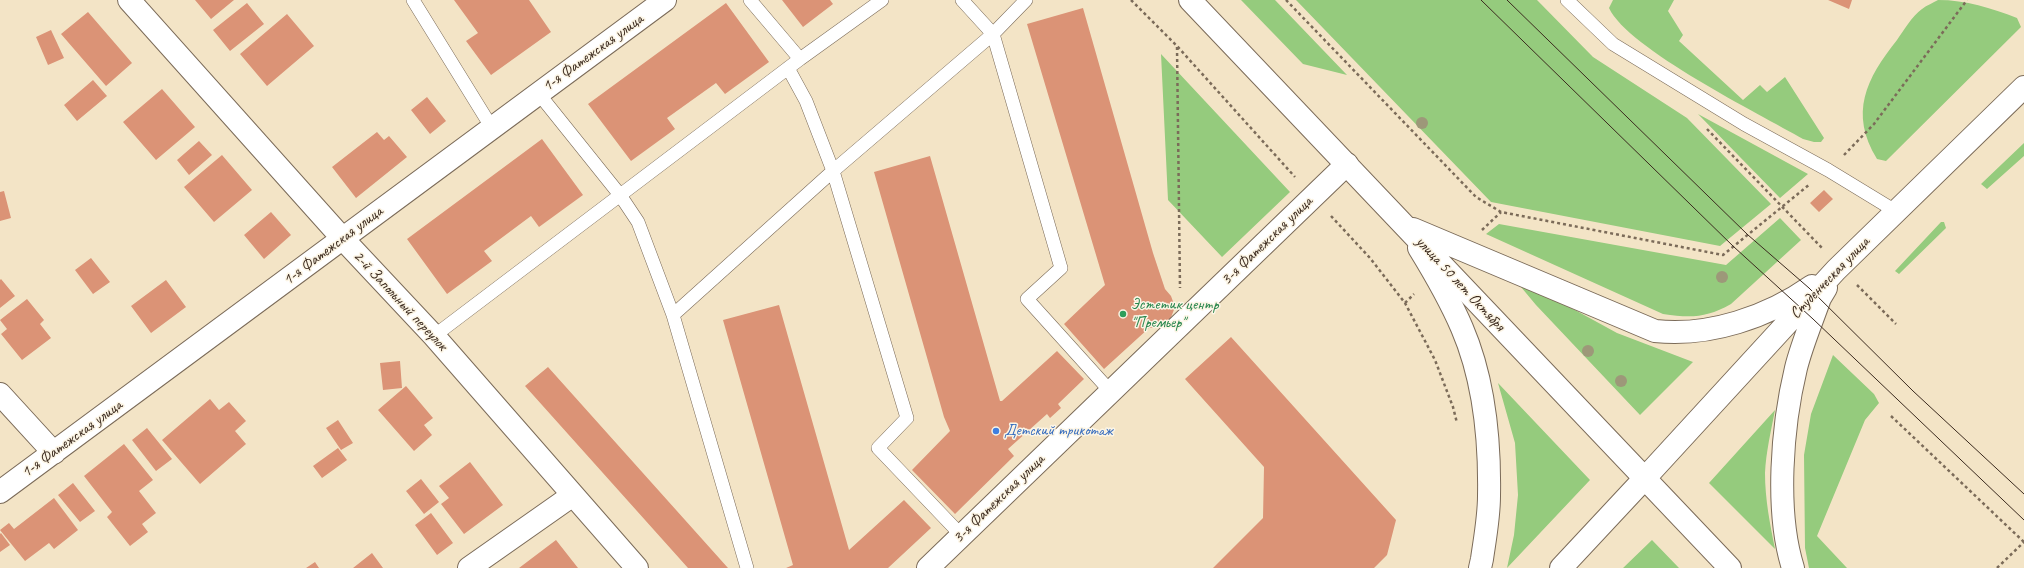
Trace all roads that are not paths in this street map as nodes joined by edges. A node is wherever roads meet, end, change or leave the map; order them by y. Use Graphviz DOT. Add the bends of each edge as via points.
graph roads {
  1 [pos="129,0"];
  2 [pos="413,0"];
  3 [pos="665,0"];
  4 [pos="750,0"];
  5 [pos="882,0"];
  6 [pos="962,0"];
  7 [pos="1026,0"];
  8 [pos="1190,0"];
  9 [pos="1567,0"];
  10 [pos="994,34"];
  11 [pos="800,59"];
  12 [pos="788,68"];
  13 [pos="2024,87"];
  14 [pos="539,94"];
  15 [pos="492,128"];
  16 [pos="1347,164"];
  17 [pos="833,172"];
  18 [pos="620,196"];
  19 [pos="1897,212"];
  20 [pos="1406,226"];
  21 [pos="343,239"];
  22 [pos="1838,268"];
  23 [pos="673,315"];
  24 [pos="434,336"];
  25 [pos="1111,392"];
  26 [pos="0,394"];
  27 [pos="54,453"];
  28 [pos="1644,478"];
  29 [pos="0,492"];
  30 [pos="573,495"];
  31 [pos="962,536"];
  32 [pos="469,568"];
  33 [pos="637,568"];
  34 [pos="747,568"];
  35 [pos="928,568"];
  36 [pos="1480,568"];
  37 [pos="1561,568"];
  38 [pos="1730,568"];
  39 [pos="1793,568"];
  1 -- 21 [label="main road, 2-й Запольный переулок"];
  2 -- 15 [label="lane"];
  3 -- 14 [label="main road, 1-я Фатежская улица"];
  4 -- 11 [label="lane"];
  5 -- 11 [label="lane"];
  6 -- 10 [label="lane"];
  7 -- 10 [label="lane"];
  8 -- 16 [label="main road, улица 50 лет Октября"];
  9 -- 19 [label="lane" via="1613,44 1744,124 1828,170"];
  10 -- 17 [label="lane"];
  10 -- 25 [label="lane" via="1061,268 1027,299"];
  11 -- 12 [label="lane"];
  12 -- 17 [label="lane" via="806,101"];
  12 -- 18 [label="lane"];
  13 -- 19 [label="main road, Студенческая улица"];
  14 -- 15 [label="main road, 1-я Фатежская улица"];
  14 -- 18 [label="lane"];
  15 -- 21 [label="main road, 1-я Фатежская улица"];
  16 -- 20 [label="main road, улица 50 лет Октября"];
  16 -- 25 [label="main road, 3-я Фатежская улица"];
  17 -- 23 [label="lane"];
  17 -- 31 [label="lane" via="907,418 878,448"];
  18 -- 23 [label="lane" via="638,222"];
  18 -- 24 [label="lane"];
  19 -- 22 [label="main road, Студенческая улица"];
  20 -- 22 [label="main road" via="1622,318 1656,331 1675,333 1723,327 1758,315 1809,288"];
  20 -- 28 [label="main road, улица 50 лет Октября"];
  20 -- 36 [label="main road" via="1439,280 1463,330 1479,384 1488,438 1489,497"];
  21 -- 24 [label="main road, 2-й Запольный переулок"];
  21 -- 27 [label="main road, 1-я Фатежская улица"];
  22 -- 28 [label="main road, Студенческая улица"];
  22 -- 39 [label="main road" via="1820,298 1796,367 1785,432 1782,481 1784,529"];
  23 -- 34 [label="lane"];
  24 -- 30 [label="main road, 2-й Запольный переулок"];
  25 -- 31 [label="main road, 3-я Фатежская улица"];
  26 -- 27 [label="main road"];
  27 -- 29 [label="main road, 1-я Фатежская улица"];
  28 -- 37 [label="main road, Студенческая улица"];
  28 -- 38 [label="main road, улица 50 лет Октября"];
  30 -- 32 [label="main road"];
  30 -- 33 [label="main road, 2-й Запольный переулок"];
  31 -- 35 [label="main road, 3-я Фатежская улица"];
}
